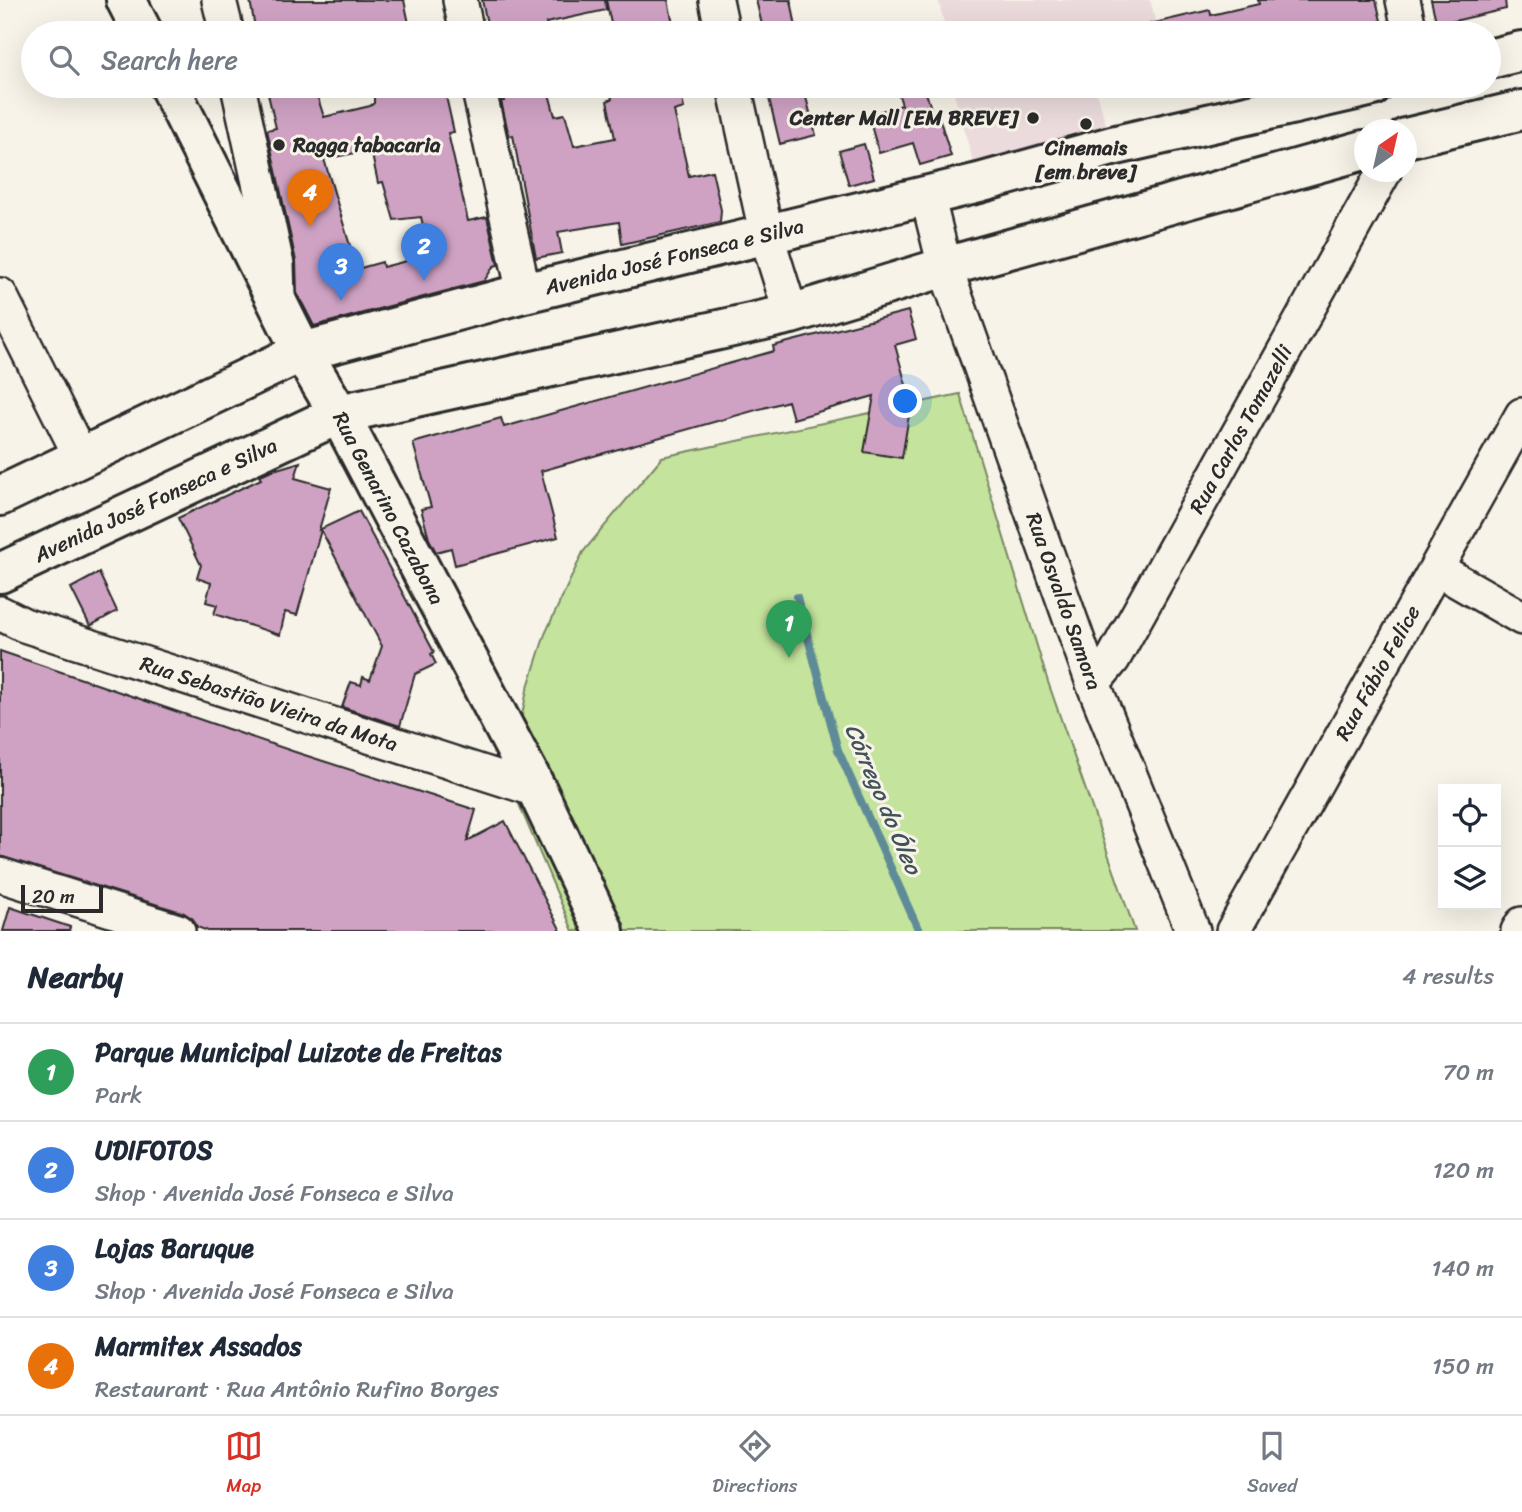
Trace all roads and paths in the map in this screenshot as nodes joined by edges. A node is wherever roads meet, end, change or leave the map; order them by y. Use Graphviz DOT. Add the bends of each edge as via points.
graph roads {
  1 [pos="126,0"];
  2 [pos="219,0"];
  3 [pos="460,0"];
  4 [pos="716,0"];
  5 [pos="1403,0"];
  6 [pos="137,21"];
  7 [pos="224,21"];
  8 [pos="464,21"];
  9 [pos="720,21"];
  10 [pos="1407,21"];
  11 [pos="1522,51"];
  12 [pos="1501,56"];
  13 [pos="175,98"];
  14 [pos="241,98"];
  15 [pos="481,98"];
  16 [pos="737,98"];
  17 [pos="1321,98"];
  18 [pos="1522,110"];
  19 [pos="1417,135"];
  20 [pos="1354,153"];
  21 [pos="1378,182"];
  22 [pos="927,195"];
  23 [pos="767,237"];
  24 [pos="945,267"];
  25 [pos="524,293"];
  26 [pos="0,295"];
  27 [pos="278,303"];
  28 [pos="791,314"];
  29 [pos="302,352"];
  30 [pos="339,414"];
  31 [pos="1521,420"];
  32 [pos="81,457"];
  33 [pos="0,496"];
  34 [pos="1437,569"];
  35 [pos="0,573"];
  36 [pos="0,613"];
  37 [pos="1522,618"];
  38 [pos="1093,682"];
  39 [pos="537,790"];
  40 [pos="0,875"];
  41 [pos="1522,924"];
  42 [pos="178,931"];
  43 [pos="604,931"];
  44 [pos="1193,931"];
  45 [pos="1233,931"];
  46 [pos="1518,931"];
  1 -- 6 [label="main road"];
  2 -- 7 [label="street"];
  3 -- 8 [label="street"];
  4 -- 9 [label="street"];
  5 -- 10 [label="street"];
  11 -- 12 [label="main road"];
  13 -- 27 [label="main road, Rua Genarino Cazabona"];
  14 -- 27 [label="street" via="277,265"];
  15 -- 25 [label="street"];
  16 -- 23 [label="street"];
  17 -- 22 [label="main road, Avenida José Fonseca e Silva"];
  18 -- 19 [label="main road"];
  20 -- 24 [label="main road, Avenida José Fonseca e Silva"];
  21 -- 38 [label="street, Rua Carlos Tomazelli" via="1112,659"];
  22 -- 23 [label="main road, Avenida José Fonseca e Silva"];
  22 -- 24 [label="street, Rua Osvaldo Samora"];
  23 -- 25 [label="main road, Avenida José Fonseca e Silva"];
  23 -- 28 [label="street"];
  24 -- 28 [label="main road, Avenida José Fonseca e Silva"];
  24 -- 38 [label="street, Rua Osvaldo Samora"];
  25 -- 29 [label="main road, Avenida José Fonseca e Silva"];
  26 -- 32 [label="street"];
  27 -- 29 [label="main road, Rua Genarino Cazabona"];
  28 -- 30 [label="main road, Avenida José Fonseca e Silva"];
  29 -- 30 [label="main road, Rua Genarino Cazabona"];
  29 -- 32 [label="main road, Avenida José Fonseca e Silva"];
  30 -- 35 [label="main road, Avenida José Fonseca e Silva"];
  30 -- 39 [label="main road, Rua Genarino Cazabona"];
  31 -- 34 [label="street, Rua Fábio Felice"];
  32 -- 33 [label="main road, Avenida José Fonseca e Silva"];
  34 -- 37 [label="street"];
  34 -- 45 [label="street, Rua Fábio Felice"];
  36 -- 39 [label="street, Rua Sebastião Vieira da Mota" via="24,625"];
  38 -- 44 [label="street, Rua Osvaldo Samora"];
  39 -- 43 [label="main road, Rua Genarino Cazabona"];
  40 -- 42 [label="street"];
  41 -- 46 [label="street"];
}
